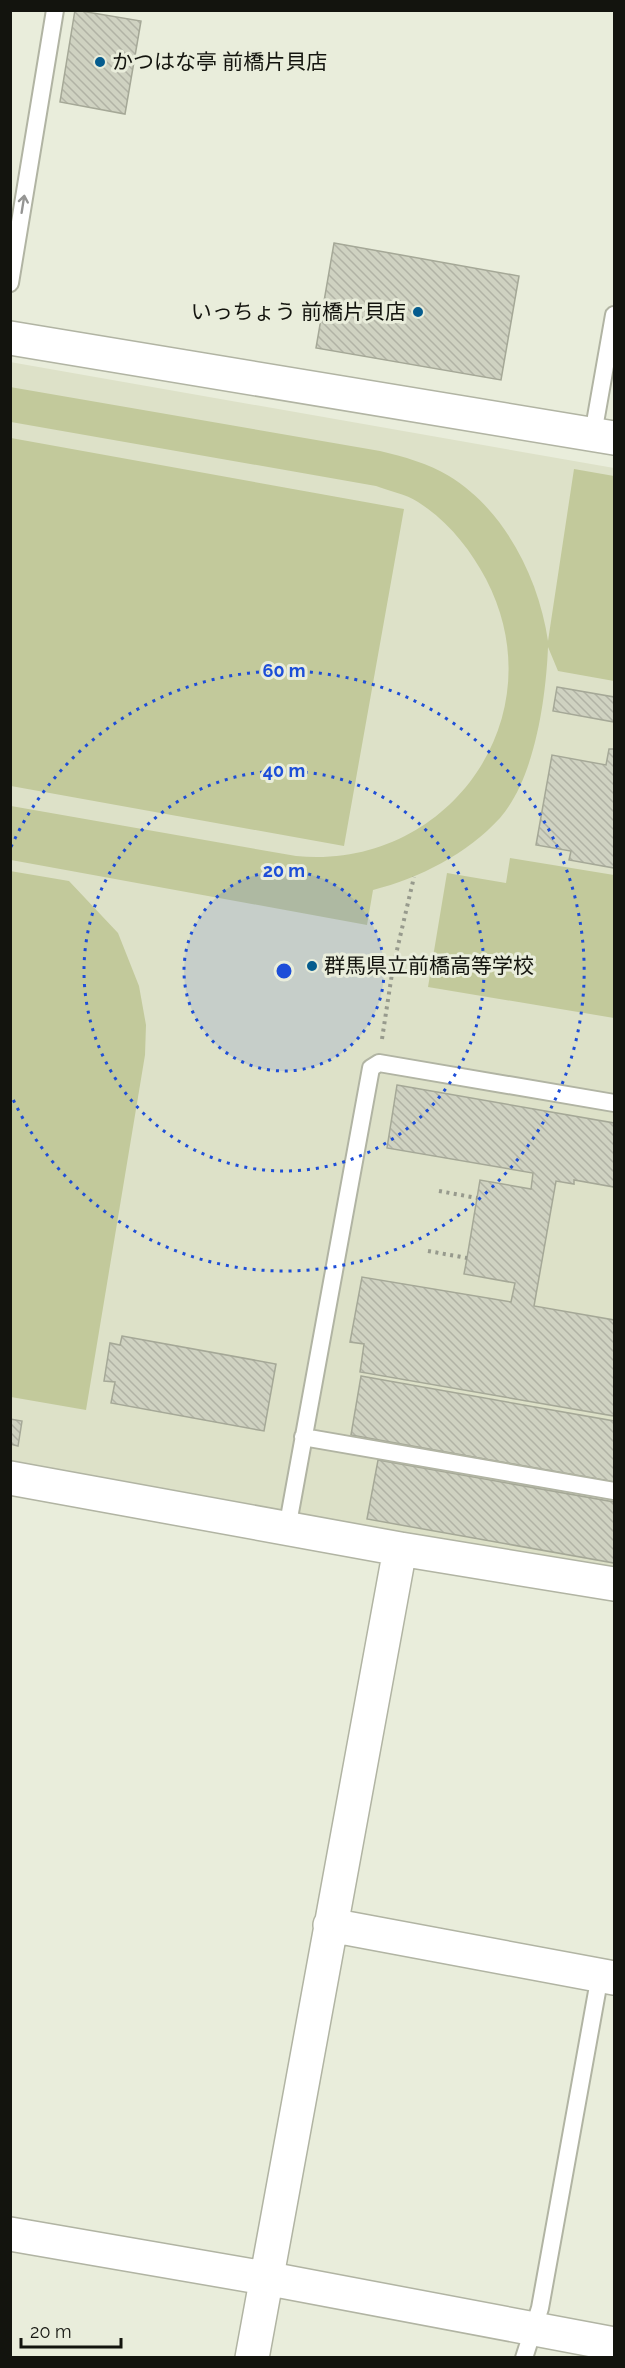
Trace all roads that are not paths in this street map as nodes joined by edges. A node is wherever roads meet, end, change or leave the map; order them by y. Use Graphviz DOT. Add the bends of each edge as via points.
graph roads {
  1 [pos="56,10"];
  2 [pos="10,283"];
  3 [pos="615,315"];
  4 [pos="10,338"];
  5 [pos="604,436"];
  6 [pos="615,1103"];
  7 [pos="303,1437"];
  8 [pos="10,1478"];
  9 [pos="615,1491"];
  10 [pos="287,1529"];
  11 [pos="400,1549"];
  12 [pos="615,1584"];
  13 [pos="330,1925"];
  14 [pos="607,1976"];
  15 [pos="10,2234"];
  16 [pos="265,2278"];
  17 [pos="529,2343"];
  18 [pos="615,2344"];
  19 [pos="252,2358"];
  2 -- 1 [label="lane, one-way"];
  3 -- 5 [label="lane"];
  4 -- 5 [label="street"];
  6 -- 7 [label="lane" via="379,1063 371,1068"];
  7 -- 9 [label="lane"];
  7 -- 10 [label="lane"];
  8 -- 10 [label="street"];
  10 -- 11 [label="street"];
  11 -- 12 [label="street"];
  11 -- 13 [label="street"];
  13 -- 14 [label="street"];
  13 -- 16 [label="street"];
  14 -- 17 [label="lane" via="540,2308"];
  15 -- 16 [label="street"];
  16 -- 17 [label="street"];
  16 -- 19 [label="street"];
  17 -- 18 [label="street"];
}
